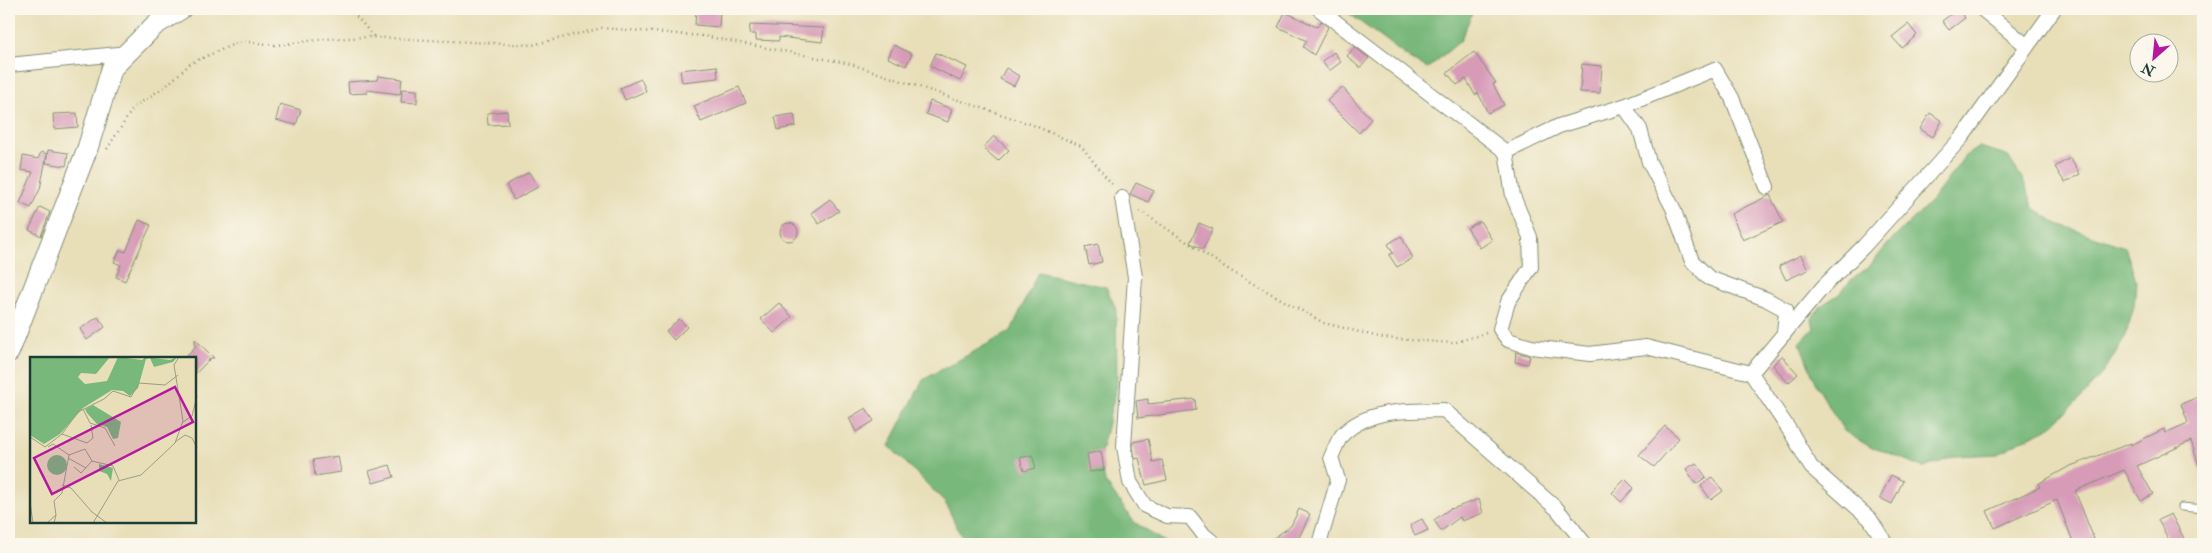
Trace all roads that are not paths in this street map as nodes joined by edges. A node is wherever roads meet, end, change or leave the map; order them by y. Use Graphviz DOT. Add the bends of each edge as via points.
graph roads {
  1 [pos="181,9"];
  2 [pos="1319,9"];
  3 [pos="1982,9"];
  4 [pos="2054,9"];
  5 [pos="2026,46"];
  6 [pos="128,53"];
  7 [pos="9,65"];
  8 [pos="1624,106"];
  9 [pos="1506,152"];
  10 [pos="1767,187"];
  11 [pos="1122,198"];
  12 [pos="1784,334"];
  13 [pos="9,352"];
  14 [pos="1751,373"];
  15 [pos="2182,507"];
  16 [pos="2203,508"];
  17 [pos="1215,544"];
  18 [pos="1318,544"];
  19 [pos="1585,544"];
  20 [pos="1886,544"];
  1 -- 6 [label="street" via="155,25"];
  2 -- 9 [label="street"];
  3 -- 5 [label="street"];
  4 -- 5 [label="street"];
  5 -- 12 [label="street" via="1963,136 1823,287"];
  6 -- 7 [label="street"];
  6 -- 13 [label="street" via="112,68 88,148"];
  8 -- 9 [label="street" via="1559,126"];
  8 -- 10 [label="street" via="1715,69 1732,98"];
  8 -- 12 [label="street" via="1640,129 1649,162 1673,208 1692,261 1709,278 1786,310"];
  9 -- 14 [label="street" via="1513,196 1530,237 1532,267 1508,302 1500,329 1508,340 1531,347 1590,354 1646,347"];
  11 -- 17 [label="street" via="1135,276 1124,446 1130,482 1145,506 1167,516 1190,517"];
  12 -- 14 [label="street"];
  14 -- 20 [label="street" via="1811,468 1870,519"];
  15 -- 16 [label="lane"];
  18 -- 19 [label="street" via="1338,480 1331,456 1343,434 1364,419 1399,411 1444,410 1557,509"];
}
